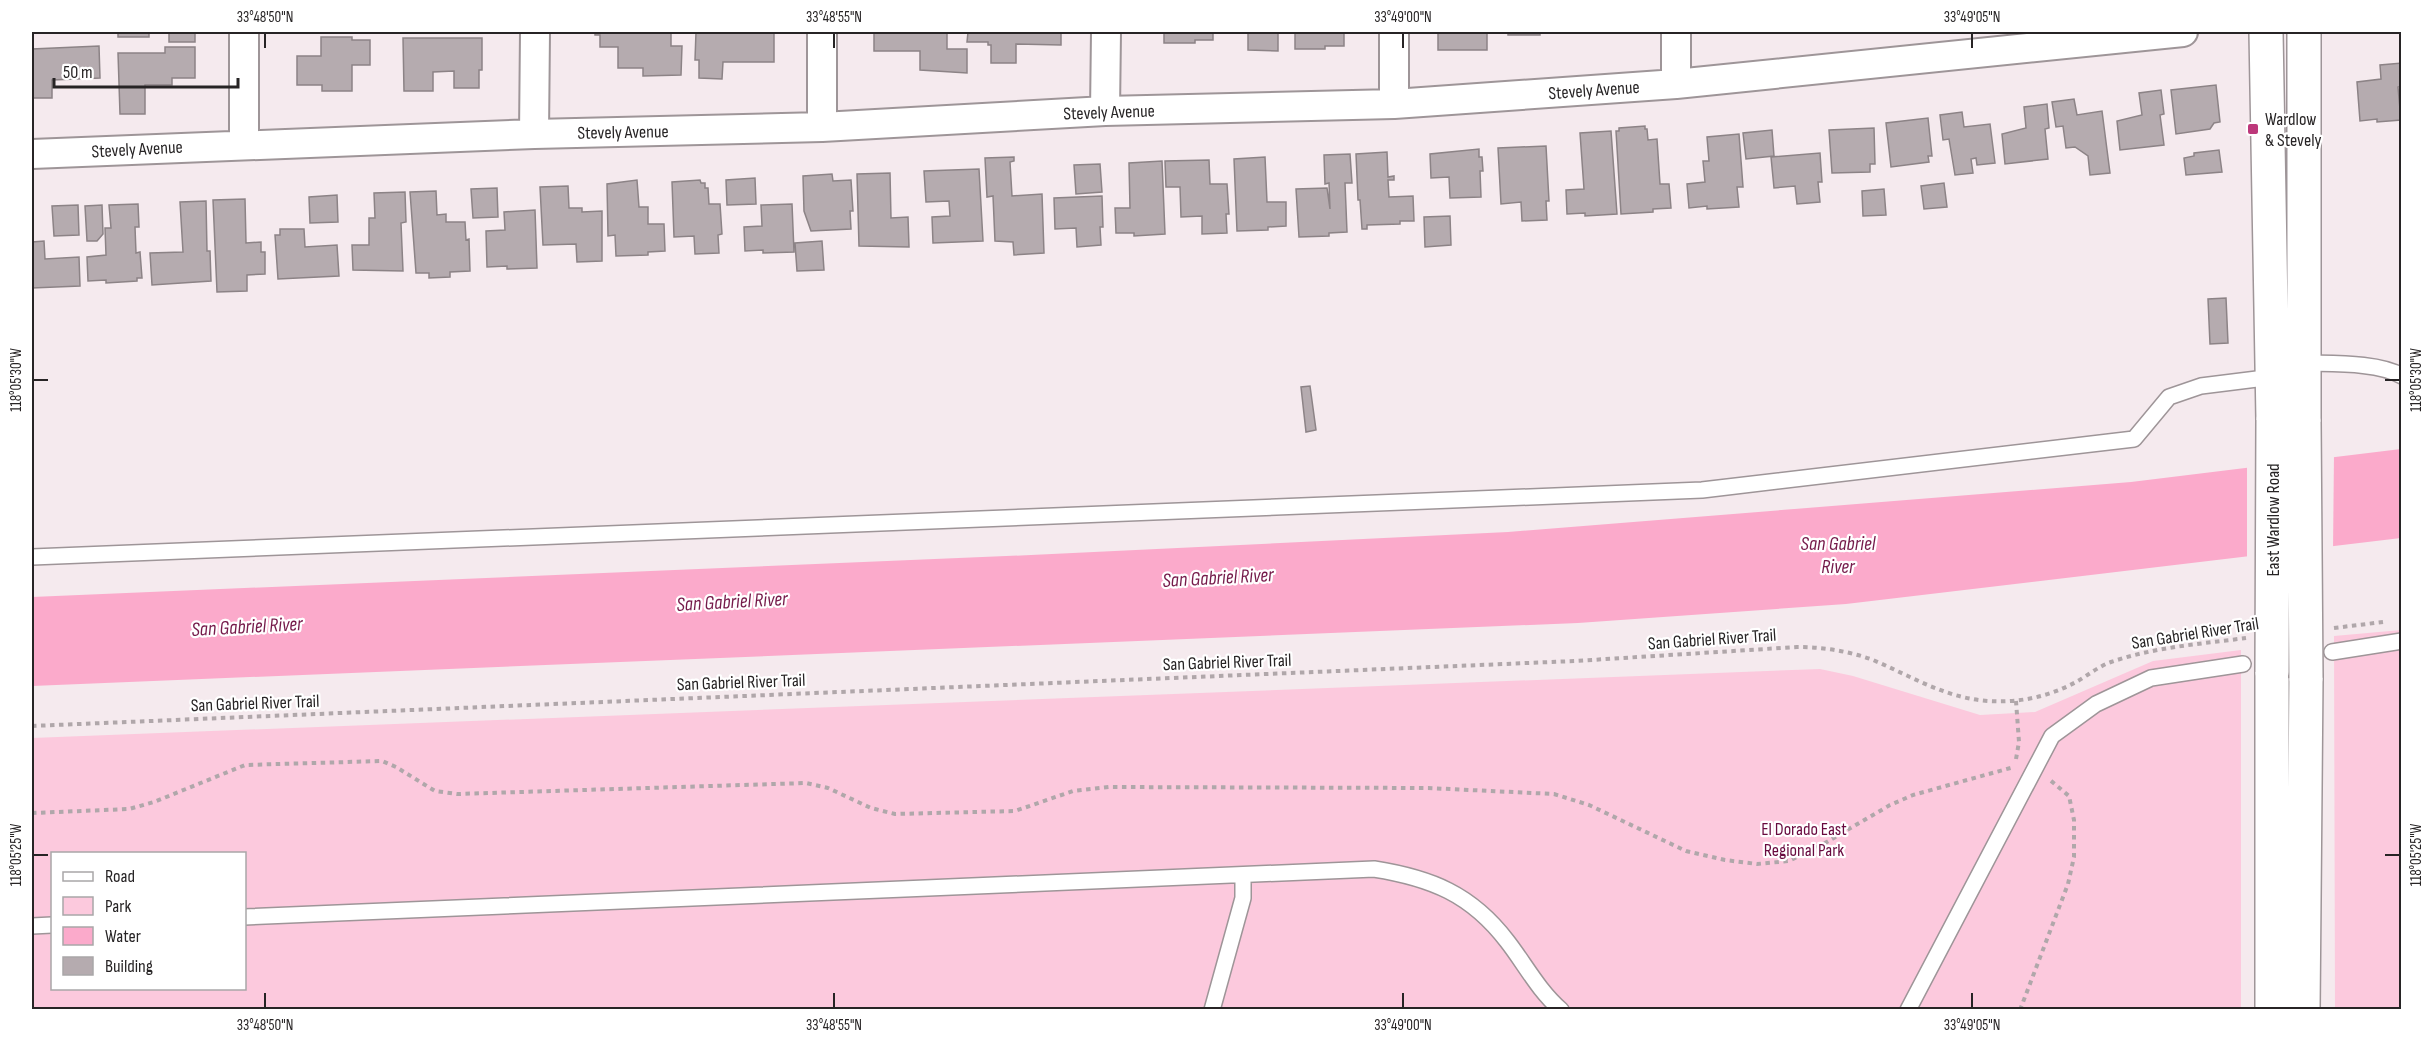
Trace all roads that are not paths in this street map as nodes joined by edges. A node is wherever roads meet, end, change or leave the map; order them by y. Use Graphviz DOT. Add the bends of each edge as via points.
graph roads {
  1 [pos="244,32"];
  2 [pos="535,32"];
  3 [pos="822,32"];
  4 [pos="1106,32"];
  5 [pos="1394,32"];
  6 [pos="1676,32"];
  7 [pos="2183,32"];
  8 [pos="2266,32"];
  9 [pos="2304,32"];
  10 [pos="1972,42"];
  11 [pos="1676,84"];
  12 [pos="1394,104"];
  13 [pos="1105,111"];
  14 [pos="822,127"];
  15 [pos="534,134"];
  16 [pos="244,144"];
  17 [pos="32,154"];
  18 [pos="2304,363"];
  19 [pos="2402,376"];
  20 [pos="2273,377"];
  21 [pos="2288,421"];
  22 [pos="32,557"];
  23 [pos="2402,641"];
  24 [pos="2332,652"];
  25 [pos="2257,668"];
  26 [pos="1243,876"];
  27 [pos="246,917"];
  28 [pos="51,925"];
  29 [pos="32,926"];
  30 [pos="1212,1010"];
  31 [pos="1561,1010"];
  32 [pos="1908,1010"];
  33 [pos="2271,1010"];
  34 [pos="2303,1010"];
  1 -- 16 [label="street"];
  2 -- 15 [label="street"];
  3 -- 14 [label="street"];
  4 -- 13 [label="street"];
  5 -- 12 [label="street"];
  6 -- 11 [label="street"];
  7 -- 10 [label="street, Stevely Avenue"];
  8 -- 20 [label="main road, East Wardlow Road"];
  9 -- 18 [label="main road, East Wardlow Road"];
  10 -- 11 [label="street, Stevely Avenue"];
  11 -- 12 [label="street, Stevely Avenue"];
  12 -- 13 [label="street, Stevely Avenue"];
  13 -- 14 [label="street, Stevely Avenue"];
  14 -- 15 [label="street, Stevely Avenue"];
  15 -- 16 [label="street, Stevely Avenue"];
  16 -- 17 [label="street, Stevely Avenue"];
  18 -- 19 [label="lane" via="2393,371"];
  18 -- 21 [label="main road, East Wardlow Road"];
  20 -- 21 [label="main road, East Wardlow Road"];
  20 -- 22 [label="lane" via="2200,386 2169,397 2134,439 1702,490"];
  21 -- 25 [label="main road, East Wardlow Road, bridge"];
  21 -- 34 [label="main road, East Wardlow Road, bridge" via="2306,678"];
  23 -- 24 [label="lane"];
  25 -- 32 [label="lane" via="2151,678 2096,704 2052,736"];
  25 -- 33 [label="main road, East Wardlow Road"];
  26 -- 27 [label="lane"];
  26 -- 30 [label="lane" via="1243,898"];
  26 -- 31 [label="lane" via="1374,869 1410,875 1451,891 1481,912 1508,941 1530,976"];
  28 -- 29 [label="lane"];
}
